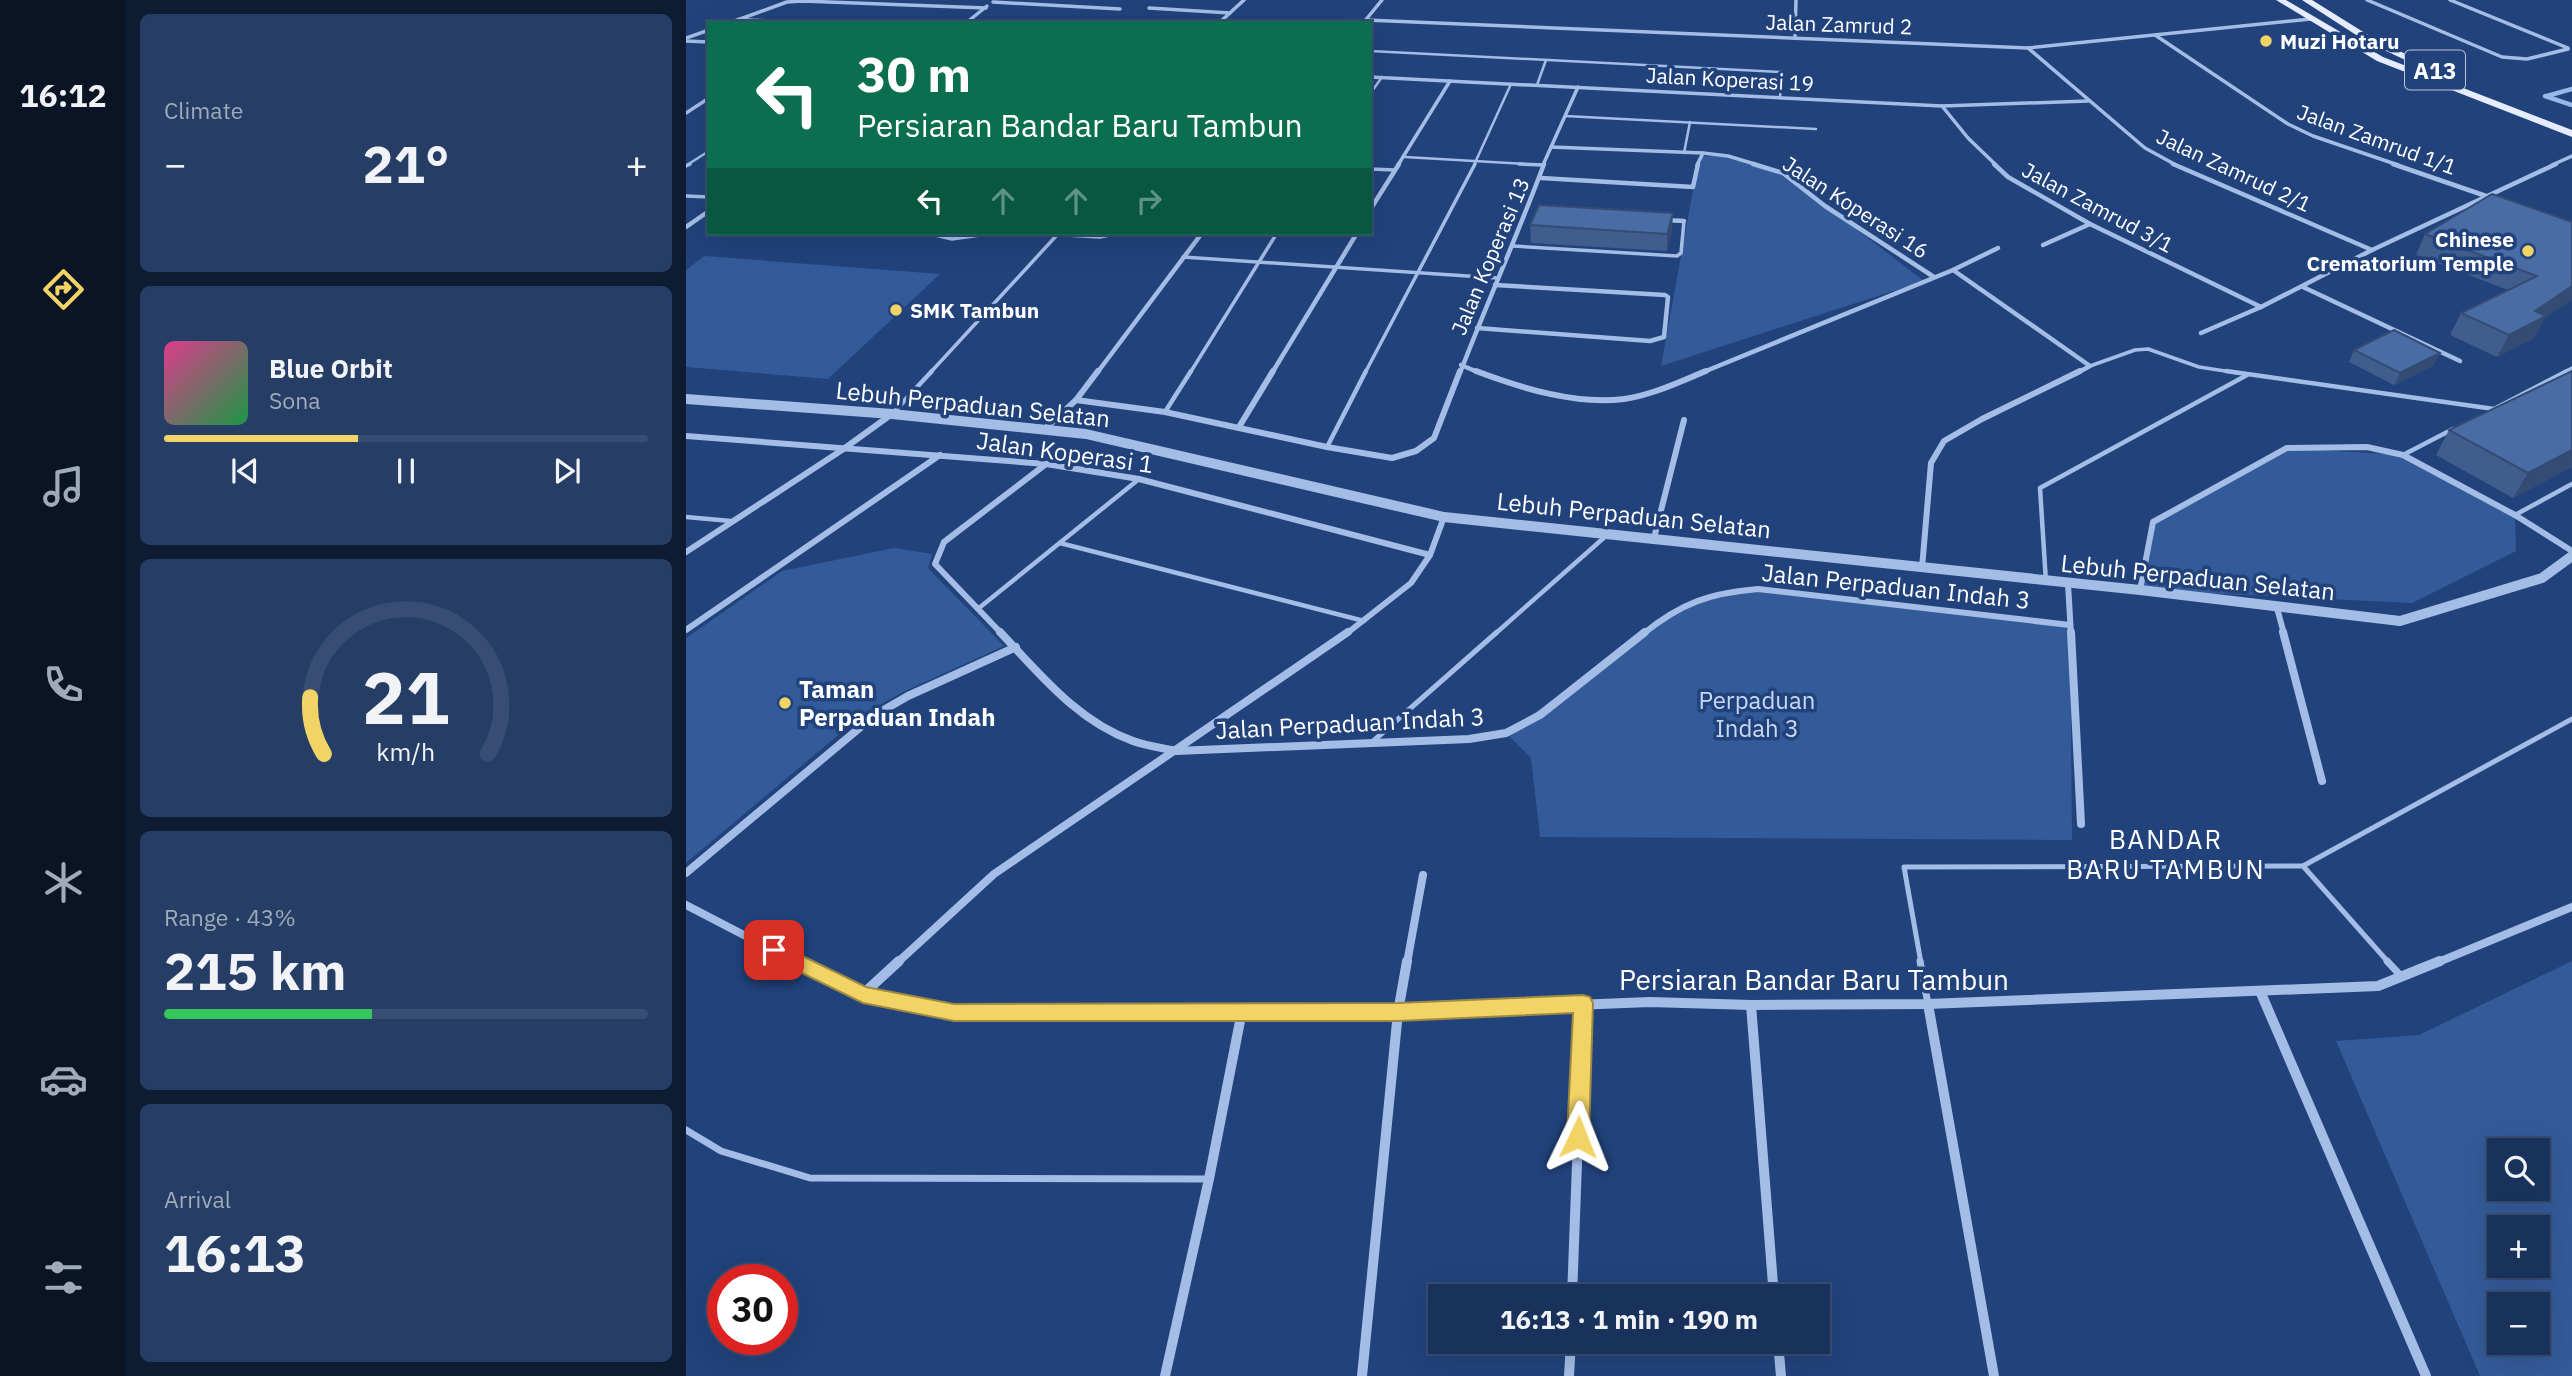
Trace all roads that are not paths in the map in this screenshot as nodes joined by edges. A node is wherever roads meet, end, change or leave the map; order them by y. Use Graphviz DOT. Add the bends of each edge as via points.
graph roads {
  1 [pos="1244,0"];
  2 [pos="1382,0"];
  3 [pos="1796,0"];
  4 [pos="2280,0"];
  5 [pos="2306,0"];
  6 [pos="2367,0"];
  7 [pos="2449,0"];
  8 [pos="995,1"];
  9 [pos="986,8"];
  10 [pos="1149,8"];
  11 [pos="1120,9"];
  12 [pos="1230,13"];
  13 [pos="738,19"];
  14 [pos="2311,19"];
  15 [pos="734,21"];
  16 [pos="779,21"];
  17 [pos="969,21"];
  18 [pos="1221,21"];
  19 [pos="1364,21"];
  20 [pos="1372,21"];
  21 [pos="707,31"];
  22 [pos="2155,35"];
  23 [pos="1796,38"];
  24 [pos="686,40"];
  25 [pos="707,42"];
  26 [pos="2028,48"];
  27 [pos="1372,51"];
  28 [pos="1546,60"];
  29 [pos="1372,77"];
  30 [pos="1382,77"];
  31 [pos="1450,81"];
  32 [pos="1511,83"];
  33 [pos="1537,85"];
  34 [pos="1578,87"];
  35 [pos="1372,91"];
  36 [pos="1780,98"];
  37 [pos="707,100"];
  38 [pos="2088,101"];
  39 [pos="1942,106"];
  40 [pos="686,113"];
  41 [pos="2548,113"];
  42 [pos="1565,116"];
  43 [pos="1690,122"];
  44 [pos="1816,129"];
  45 [pos="2572,134"];
  46 [pos="1551,148"];
  47 [pos="707,151"];
  48 [pos="1684,153"];
  49 [pos="1703,153"];
  50 [pos="2572,156"];
  51 [pos="1405,157"];
  52 [pos="1476,160"];
  53 [pos="1543,165"];
  54 [pos="686,166"];
  55 [pos="1372,169"];
  56 [pos="1395,170"];
  57 [pos="1541,178"];
  58 [pos="686,196"];
  59 [pos="2487,196"];
  60 [pos="707,197"];
  61 [pos="1372,208"];
  62 [pos="707,212"];
  63 [pos="1657,219"];
  64 [pos="1684,221"];
  65 [pos="2090,224"];
  66 [pos="686,227"];
  67 [pos="934,235"];
  68 [pos="988,235"];
  69 [pos="1056,235"];
  70 [pos="1114,235"];
  71 [pos="1200,235"];
  72 [pos="1276,235"];
  73 [pos="1356,235"];
  74 [pos="2043,245"];
  75 [pos="1513,246"];
  76 [pos="1998,248"];
  77 [pos="2372,250"];
  78 [pos="1183,257"];
  79 [pos="1257,262"];
  80 [pos="1335,268"];
  81 [pos="1953,270"];
  82 [pos="1415,273"];
  83 [pos="1934,277"];
  84 [pos="1497,278"];
  85 [pos="1494,285"];
  86 [pos="2303,287"];
  87 [pos="2262,307"];
  88 [pos="1477,328"];
  89 [pos="2201,333"];
  90 [pos="2460,361"];
  91 [pos="1461,365"];
  92 [pos="2091,366"];
  93 [pos="2572,368"];
  94 [pos="2247,375"];
  95 [pos="686,399"];
  96 [pos="1076,400"];
  97 [pos="2494,409"];
  98 [pos="1164,412"];
  99 [pos="2488,412"];
  100 [pos="892,414"];
  101 [pos="1684,420"];
  102 [pos="2463,424"];
  103 [pos="1239,427"];
  104 [pos="1046,428"];
  105 [pos="686,436"];
  106 [pos="1327,447"];
  107 [pos="848,448"];
  108 [pos="2403,454"];
  109 [pos="940,455"];
  110 [pos="1046,464"];
  111 [pos="1139,480"];
  112 [pos="2572,484"];
  113 [pos="2515,515"];
  114 [pos="686,517"];
  115 [pos="1444,517"];
  116 [pos="731,521"];
  117 [pos="1609,533"];
  118 [pos="1654,538"];
  119 [pos="1060,543"];
  120 [pos="686,552"];
  121 [pos="2572,554"];
  122 [pos="1430,555"];
  123 [pos="1922,568"];
  124 [pos="2046,582"];
  125 [pos="2068,584"];
  126 [pos="2140,590"];
  127 [pos="979,608"];
  128 [pos="2277,608"];
  129 [pos="1364,621"];
  130 [pos="2070,625"];
  131 [pos="686,630"];
  132 [pos="1016,647"];
  133 [pos="2572,719"];
  134 [pos="1371,743"];
  135 [pos="1176,751"];
  136 [pos="2322,781"];
  137 [pos="2081,824"];
  138 [pos="2303,866"];
  139 [pos="686,873"];
  140 [pos="1423,875"];
  141 [pos="686,905"];
  142 [pos="2572,906"];
  143 [pos="2401,976"];
  144 [pos="2260,991"];
  145 [pos="863,995"];
  146 [pos="1583,1003"];
  147 [pos="1928,1004"];
  148 [pos="1751,1005"];
  149 [pos="1242,1011"];
  150 [pos="1398,1012"];
  151 [pos="686,1130"];
  152 [pos="1209,1179"];
  153 [pos="1572,1284"];
  154 [pos="1773,1284"];
  155 [pos="1570,1354"];
  156 [pos="1779,1354"];
  157 [pos="1165,1376"];
  158 [pos="1362,1376"];
  159 [pos="1569,1376"];
  160 [pos="1781,1376"];
  161 [pos="1994,1376"];
  162 [pos="2426,1376"];
  1 -- 12 [label="street"];
  2 -- 19 [label="street"];
  3 -- 23 [label="street"];
  4 -- 14 [label="main road, A13"];
  5 -- 41 [label="main road, A13" via="2417,63"];
  6 -- 7 [label="street" via="2489,54 2527,59 2568,48"];
  8 -- 9 [label="street"];
  8 -- 11 [label="street"];
  9 -- 13 [label="street" via="802,1"];
  9 -- 17 [label="street"];
  10 -- 12 [label="street"];
  12 -- 18 [label="street"];
  13 -- 15 [label="street"];
  13 -- 16 [label="lane"];
  14 -- 22 [label="street, Jalan Zamrud 2"];
  14 -- 45 [label="main road, A13" via="2380,59"];
  20 -- 23 [label="street, Jalan Zamrud 2"];
  21 -- 24 [label="street"];
  22 -- 26 [label="street, Jalan Zamrud 2"];
  22 -- 59 [label="street, Jalan Zamrud 1/1" via="2288,124"];
  23 -- 26 [label="street, Jalan Zamrud 2"];
  24 -- 25 [label="street"];
  26 -- 38 [label="street, Jalan Zamrud 2/1"];
  27 -- 28 [label="lane"];
  28 -- 33 [label="lane"];
  28 -- 36 [label="lane" via="1782,72"];
  29 -- 30 [label="street, Jalan Koperasi 19"];
  30 -- 31 [label="street, Jalan Koperasi 19"];
  30 -- 35 [label="lane"];
  31 -- 32 [label="street, Jalan Koperasi 19"];
  31 -- 51 [label="street"];
  32 -- 33 [label="street, Jalan Koperasi 19"];
  32 -- 52 [label="lane"];
  33 -- 34 [label="street, Jalan Koperasi 19"];
  34 -- 36 [label="street, Jalan Koperasi 19"];
  34 -- 42 [label="street, Jalan Koperasi 13"];
  36 -- 39 [label="street, Jalan Koperasi 19"];
  37 -- 40 [label="street"];
  38 -- 39 [label="street, Jalan Koperasi 19"];
  38 -- 77 [label="street, Jalan Zamrud 2/1" via="2146,148 2179,167"];
  39 -- 65 [label="street, Jalan Zamrud 3/1" via="2008,177"];
  42 -- 43 [label="lane"];
  42 -- 46 [label="street, Jalan Koperasi 13"];
  43 -- 44 [label="lane"];
  43 -- 48 [label="lane"];
  46 -- 48 [label="street, Jalan Koperasi 16"];
  46 -- 53 [label="street, Jalan Koperasi 13"];
  47 -- 54 [label="lane"];
  48 -- 49 [label="street, Jalan Koperasi 16"];
  49 -- 57 [label="street" via="1693,187"];
  49 -- 83 [label="street, Jalan Koperasi 16" via="1783,173"];
  50 -- 59 [label="street"];
  51 -- 52 [label="lane"];
  51 -- 56 [label="street"];
  52 -- 53 [label="lane"];
  52 -- 82 [label="lane"];
  53 -- 57 [label="street, Jalan Koperasi 13"];
  55 -- 56 [label="lane"];
  56 -- 61 [label="street"];
  57 -- 75 [label="street, Jalan Koperasi 13"];
  58 -- 60 [label="lane"];
  59 -- 77 [label="street"];
  62 -- 66 [label="street"];
  63 -- 64 [label="street"];
  64 -- 75 [label="lane" via="1677,256"];
  65 -- 74 [label="street"];
  65 -- 87 [label="street, Jalan Zamrud 3/1"];
  67 -- 68 [label="lane" via="976,239"];
  69 -- 70 [label="lane"];
  69 -- 100 [label="lane"];
  71 -- 78 [label="street"];
  72 -- 79 [label="lane"];
  73 -- 80 [label="street"];
  75 -- 84 [label="street, Jalan Koperasi 13"];
  76 -- 81 [label="street"];
  77 -- 86 [label="street"];
  78 -- 79 [label="lane"];
  78 -- 96 [label="street"];
  79 -- 80 [label="lane"];
  79 -- 98 [label="lane"];
  80 -- 82 [label="lane"];
  80 -- 103 [label="street"];
  81 -- 83 [label="street"];
  81 -- 92 [label="street"];
  82 -- 84 [label="lane"];
  82 -- 106 [label="lane"];
  83 -- 91 [label="street" via="1656,391 1622,400 1583,398 1496,380"];
  84 -- 85 [label="street, Jalan Koperasi 13"];
  85 -- 88 [label="street, Jalan Koperasi 13"];
  85 -- 88 [label="street" via="1665,295 1664,337 1650,341"];
  86 -- 87 [label="street"];
  86 -- 90 [label="street"];
  87 -- 89 [label="street"];
  88 -- 91 [label="street, Jalan Koperasi 13"];
  91 -- 106 [label="street, Jalan Koperasi 13" via="1434,438 1416,451 1392,458"];
  92 -- 94 [label="lane" via="2148,349 2199,367"];
  92 -- 123 [label="street" via="1944,441 1931,463"];
  93 -- 97 [label="lane"];
  94 -- 97 [label="lane"];
  94 -- 124 [label="lane" via="2040,488"];
  95 -- 100 [label="street, Lebuh Perpaduan Selatan"];
  96 -- 98 [label="street"];
  96 -- 104 [label="street"];
  97 -- 99 [label="lane"];
  98 -- 103 [label="street"];
  100 -- 104 [label="street, Lebuh Perpaduan Selatan"];
  100 -- 107 [label="street"];
  101 -- 118 [label="street"];
  102 -- 108 [label="lane"];
  103 -- 106 [label="street"];
  104 -- 115 [label="street, Lebuh Perpaduan Selatan"];
  105 -- 107 [label="street, Jalan Koperasi 1"];
  107 -- 109 [label="street, Jalan Koperasi 1"];
  107 -- 116 [label="street"];
  108 -- 113 [label="street"];
  108 -- 126 [label="street" via="2367,447 2287,448 2153,522"];
  109 -- 110 [label="street, Jalan Koperasi 1"];
  109 -- 131 [label="street"];
  110 -- 111 [label="street, Jalan Koperasi 1"];
  110 -- 127 [label="street, Jalan Perpaduan Indah 3" via="944,542 935,564"];
  111 -- 119 [label="lane"];
  111 -- 122 [label="street, Jalan Koperasi 1"];
  112 -- 113 [label="lane"];
  113 -- 121 [label="street"];
  114 -- 116 [label="lane"];
  115 -- 117 [label="street, Lebuh Perpaduan Selatan"];
  115 -- 122 [label="street"];
  116 -- 120 [label="street"];
  117 -- 118 [label="street, Lebuh Perpaduan Selatan"];
  117 -- 134 [label="lane"];
  118 -- 123 [label="street, Lebuh Perpaduan Selatan"];
  119 -- 127 [label="lane"];
  119 -- 129 [label="lane"];
  121 -- 128 [label="street, Lebuh Perpaduan Selatan" via="2542,578 2400,621"];
  122 -- 129 [label="street" via="1411,583"];
  123 -- 124 [label="street, Lebuh Perpaduan Selatan"];
  124 -- 125 [label="street, Lebuh Perpaduan Selatan"];
  125 -- 126 [label="street, Lebuh Perpaduan Selatan"];
  125 -- 130 [label="street"];
  126 -- 128 [label="street, Lebuh Perpaduan Selatan"];
  127 -- 132 [label="street, Jalan Perpaduan Indah 3"];
  128 -- 136 [label="street"];
  129 -- 135 [label="street"];
  130 -- 134 [label="street, Jalan Perpaduan Indah 3" via="1758,589 1721,592 1684,606 1654,625 1540,715 1506,733"];
  130 -- 137 [label="street"];
  132 -- 135 [label="street, Jalan Perpaduan Indah 3" via="1072,707 1104,728 1135,742"];
  132 -- 139 [label="street" via="874,715"];
  133 -- 138 [label="lane"];
  134 -- 135 [label="street, Jalan Perpaduan Indah 3"];
  135 -- 145 [label="street" via="994,874"];
  138 -- 143 [label="lane"];
  138 -- 147 [label="lane" via="1904,867"];
  140 -- 150 [label="street"];
  141 -- 145 [label="street, Persiaran Bandar Baru Tambun"];
  142 -- 143 [label="street, Persiaran Bandar Baru Tambun"];
  143 -- 144 [label="street, Persiaran Bandar Baru Tambun" via="2378,986"];
  144 -- 147 [label="street, Persiaran Bandar Baru Tambun"];
  144 -- 162 [label="street"];
  145 -- 149 [label="street, Persiaran Bandar Baru Tambun" via="954,1013"];
  146 -- 148 [label="street, Persiaran Bandar Baru Tambun"];
  146 -- 150 [label="street, Persiaran Bandar Baru Tambun"];
  146 -- 153 [label="street"];
  147 -- 148 [label="street, Persiaran Bandar Baru Tambun"];
  147 -- 161 [label="street"];
  148 -- 154 [label="street"];
  149 -- 150 [label="street, Persiaran Bandar Baru Tambun"];
  149 -- 152 [label="street"];
  150 -- 158 [label="street"];
  151 -- 152 [label="lane" via="721,1151 810,1178"];
  152 -- 157 [label="street"];
  155 -- 159 [label="street"];
  156 -- 160 [label="street"];
}
